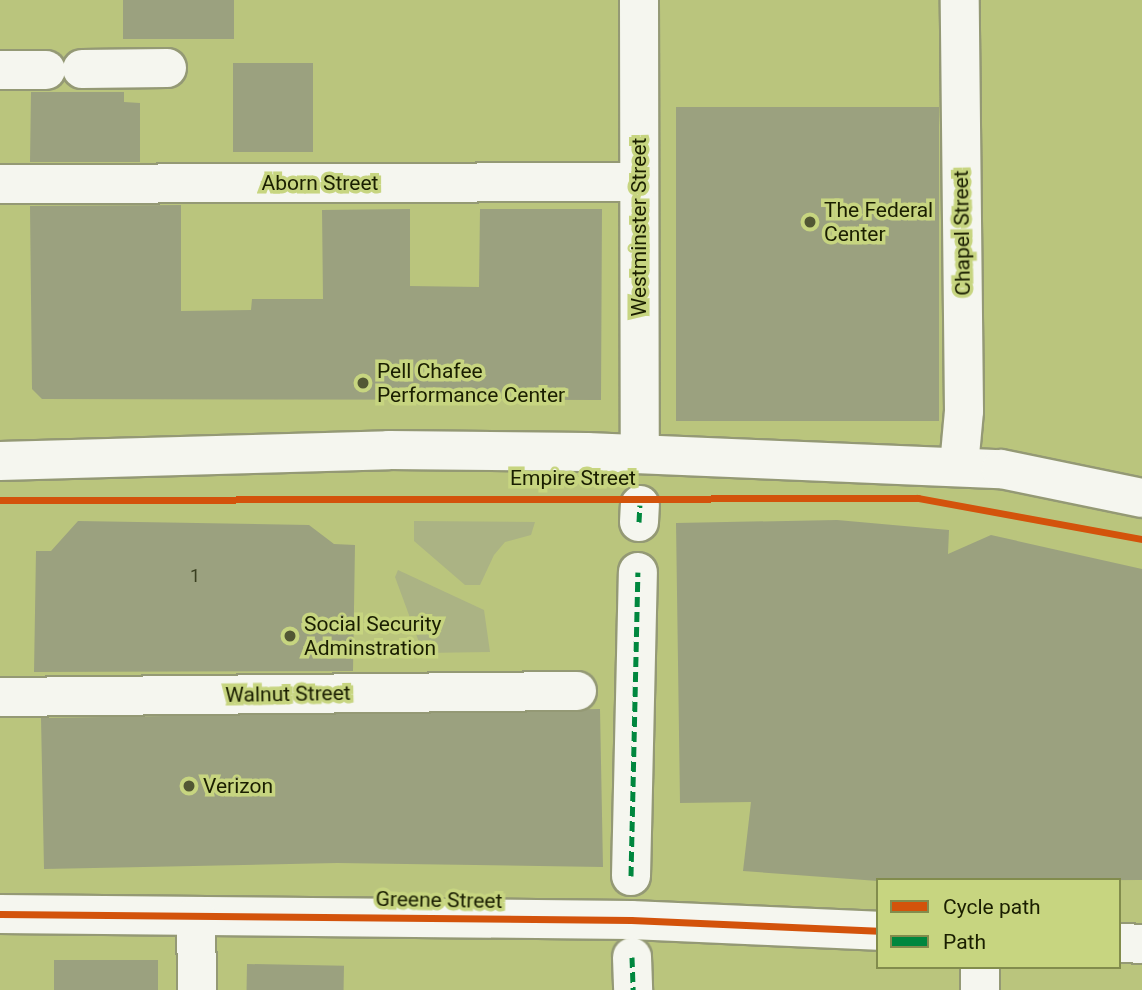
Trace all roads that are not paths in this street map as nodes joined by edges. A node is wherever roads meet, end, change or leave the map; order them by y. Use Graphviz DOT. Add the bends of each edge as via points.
graph roads {
  1 [pos="639,0"];
  2 [pos="960,0"];
  3 [pos="167,68"];
  4 [pos="0,70"];
  5 [pos="639,182"];
  6 [pos="0,184"];
  7 [pos="640,454"];
  8 [pos="0,461"];
  9 [pos="959,466"];
  10 [pos="1142,498"];
  11 [pos="638,572"];
  12 [pos="577,691"];
  13 [pos="0,697"];
  14 [pos="631,876"];
  15 [pos="0,914"];
  16 [pos="197,916"];
  17 [pos="876,931"];
  18 [pos="1121,943"];
  19 [pos="1142,944"];
  20 [pos="980,969"];
  21 [pos="197,990"];
  22 [pos="980,990"];
  1 -- 5 [label="street, Westminster Street"];
  2 -- 9 [label="street, Chapel Street" via="964,411"];
  3 -- 4 [label="street"];
  5 -- 6 [label="street, Aborn Street"];
  5 -- 7 [label="street, Westminster Street"];
  7 -- 8 [label="street, Empire Street" via="428,450"];
  7 -- 9 [label="street, Empire Street"];
  9 -- 10 [label="street, Empire Street" via="1022,472"];
  11 -- 14 [label="street"];
  12 -- 13 [label="street, Walnut Street"];
  15 -- 16 [label="street, Greene Street"];
  16 -- 17 [label="street, Greene Street" via="631,920"];
  16 -- 21 [label="street"];
  18 -- 19 [label="street"];
  20 -- 22 [label="street"];
}
